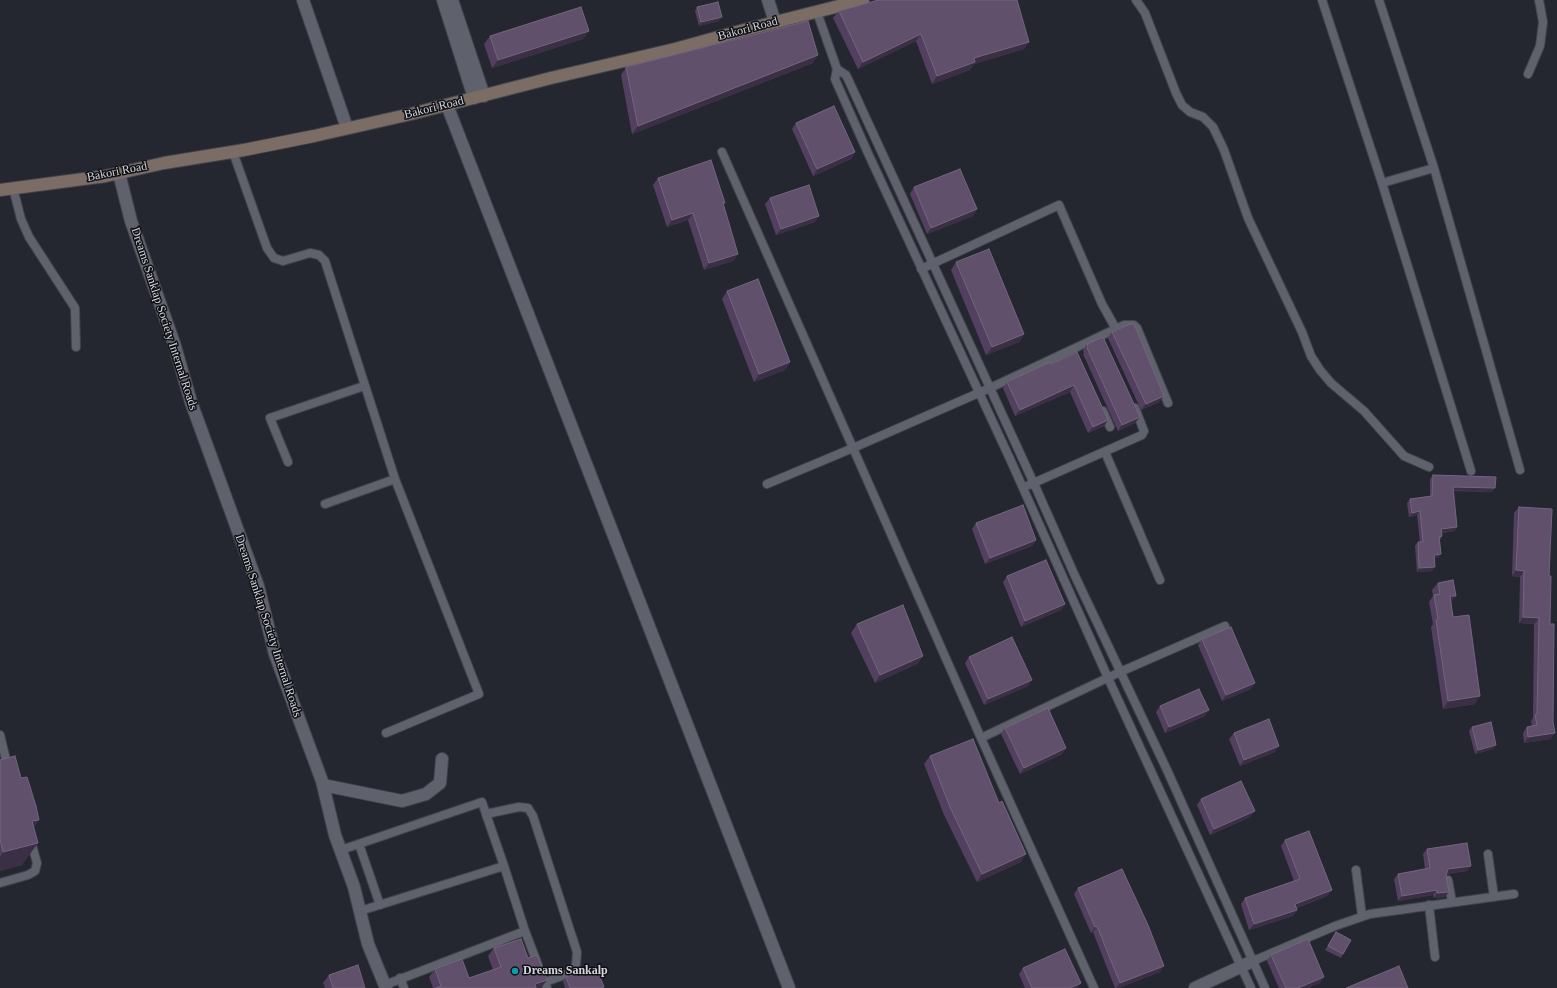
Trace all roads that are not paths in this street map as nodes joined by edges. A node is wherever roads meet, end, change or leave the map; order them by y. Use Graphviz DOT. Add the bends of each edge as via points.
graph roads {
  1 [pos="303,0"];
  2 [pos="443,0"];
  3 [pos="452,0"];
  4 [pos="768,0"];
  5 [pos="863,0"];
  6 [pos="1136,0"];
  7 [pos="1322,0"];
  8 [pos="1380,0"];
  9 [pos="1539,0"];
  10 [pos="817,12"];
  11 [pos="775,22"];
  12 [pos="837,69"];
  13 [pos="1528,74"];
  14 [pos="479,97"];
  15 [pos="447,105"];
  16 [pos="347,128"];
  17 [pos="233,152"];
  18 [pos="722,152"];
  19 [pos="1434,168"];
  20 [pos="119,173"];
  21 [pos="1382,183"];
  22 [pos="13,188"];
  23 [pos="0,190"];
  24 [pos="933,264"];
  25 [pos="921,269"];
  26 [pos="1116,329"];
  27 [pos="76,347"];
  28 [pos="364,386"];
  29 [pos="990,388"];
  30 [pos="978,392"];
  31 [pos="1131,399"];
  32 [pos="1168,403"];
  33 [pos="1100,405"];
  34 [pos="1110,427"];
  35 [pos="852,448"];
  36 [pos="1105,452"];
  37 [pos="288,462"];
  38 [pos="1428,467"];
  39 [pos="1520,470"];
  40 [pos="1471,471"];
  41 [pos="394,479"];
  42 [pos="1034,483"];
  43 [pos="767,484"];
  44 [pos="1023,487"];
  45 [pos="325,504"];
  46 [pos="1160,580"];
  47 [pos="1225,626"];
  48 [pos="1120,672"];
  49 [pos="1108,678"];
  50 [pos="386,733"];
  51 [pos="0,737"];
  52 [pos="981,738"];
  53 [pos="442,759"];
  54 [pos="4,766"];
  55 [pos="12,779"];
  56 [pos="323,785"];
  57 [pos="486,814"];
  58 [pos="28,832"];
  59 [pos="359,844"];
  60 [pos="341,850"];
  61 [pos="1488,854"];
  62 [pos="504,866"];
  63 [pos="1356,870"];
  64 [pos="1448,880"];
  65 [pos="0,883"];
  66 [pos="1514,894"];
  67 [pos="1494,897"];
  68 [pos="1452,902"];
  69 [pos="380,905"];
  70 [pos="1429,905"];
  71 [pos="360,911"];
  72 [pos="1362,916"];
  73 [pos="525,931"];
  74 [pos="1435,957"];
  75 [pos="1253,961"];
  76 [pos="1242,966"];
  77 [pos="400,978"];
  78 [pos="546,985"];
  79 [pos="385,986"];
  80 [pos="404,988"];
  81 [pos="789,988"];
  82 [pos="1094,988"];
  83 [pos="1194,988"];
  84 [pos="1251,988"];
  85 [pos="1265,988"];
  1 -- 16 [label="street"];
  2 -- 14 [label="street"];
  3 -- 14 [label="street"];
  4 -- 11 [label="street"];
  5 -- 10 [label="street, Bakori Road"];
  6 -- 38 [label="lane" via="1145,13 1182,104 1190,112 1203,117 1213,127 1224,150 1248,218 1311,356 1331,383 1364,411 1404,456"];
  7 -- 21 [label="lane"];
  8 -- 19 [label="lane"];
  9 -- 13 [label="lane" via="1543,22 1540,46"];
  10 -- 11 [label="street, Bakori Road"];
  10 -- 12 [label="lane"];
  11 -- 14 [label="street, Bakori Road"];
  12 -- 24 [label="lane" via="846,75"];
  12 -- 25 [label="lane" via="835,79"];
  14 -- 15 [label="street, Bakori Road"];
  15 -- 16 [label="street, Bakori Road"];
  15 -- 81 [label="street"];
  16 -- 17 [label="street, Bakori Road"];
  17 -- 20 [label="street, Bakori Road"];
  17 -- 28 [label="lane" via="267,248 274,258 283,261 310,253 319,255 325,261"];
  18 -- 35 [label="lane"];
  19 -- 21 [label="lane"];
  19 -- 39 [label="lane"];
  20 -- 22 [label="street, Bakori Road"];
  20 -- 56 [label="street, Dreams Sanklap Society Internal Roads" via="131,221 174,343 191,402 258,586 275,654"];
  21 -- 40 [label="lane"];
  22 -- 23 [label="street, Bakori Road"];
  22 -- 27 [label="lane" via="21,220 29,237 75,308"];
  24 -- 25 [label="lane"];
  24 -- 26 [label="lane" via="1059,205 1102,304"];
  24 -- 29 [label="lane"];
  25 -- 30 [label="lane"];
  26 -- 29 [label="lane" via="1103,339 1076,352"];
  26 -- 32 [label="lane" via="1124,325 1134,325 1137,328"];
  28 -- 37 [label="lane" via="270,418"];
  28 -- 41 [label="lane"];
  29 -- 30 [label="lane"];
  29 -- 42 [label="lane"];
  30 -- 35 [label="lane"];
  30 -- 44 [label="lane"];
  31 -- 36 [label="lane" via="1144,431 1142,435"];
  33 -- 34 [label="lane"];
  35 -- 43 [label="lane"];
  35 -- 52 [label="lane"];
  36 -- 42 [label="lane"];
  36 -- 46 [label="lane"];
  41 -- 45 [label="lane"];
  41 -- 50 [label="lane" via="479,694"];
  42 -- 44 [label="lane"];
  42 -- 48 [label="lane"];
  44 -- 49 [label="lane"];
  47 -- 48 [label="lane"];
  48 -- 49 [label="lane"];
  48 -- 75 [label="lane"];
  49 -- 52 [label="lane"];
  49 -- 76 [label="lane"];
  51 -- 54 [label="lane"];
  52 -- 82 [label="lane"];
  53 -- 56 [label="street" via="440,783 426,794 402,801"];
  54 -- 55 [label="lane"];
  56 -- 60 [label="street, Dreams Sanklap Society Internal Roads"];
  57 -- 59 [label="lane" via="482,802"];
  57 -- 62 [label="lane"];
  57 -- 78 [label="lane" via="519,807 528,808 533,816 577,952 576,965 570,973"];
  58 -- 65 [label="lane" via="37,864 35,871"];
  59 -- 60 [label="lane"];
  59 -- 69 [label="lane"];
  60 -- 71 [label="street, Dreams Sanklap Society Internal Roads"];
  61 -- 67 [label="lane"];
  62 -- 69 [label="lane"];
  62 -- 73 [label="lane"];
  63 -- 72 [label="lane"];
  64 -- 68 [label="lane"];
  66 -- 67 [label="lane"];
  67 -- 68 [label="lane"];
  68 -- 70 [label="lane"];
  69 -- 71 [label="lane"];
  70 -- 72 [label="lane"];
  70 -- 74 [label="lane"];
  71 -- 79 [label="street, Dreams Sanklap Society Internal Roads" via="368,944"];
  72 -- 75 [label="lane"];
  73 -- 77 [label="lane"];
  73 -- 78 [label="lane"];
  75 -- 76 [label="street"];
  75 -- 85 [label="lane"];
  76 -- 83 [label="street"];
  76 -- 84 [label="lane"];
  77 -- 79 [label="lane"];
  77 -- 80 [label="lane"];
}
